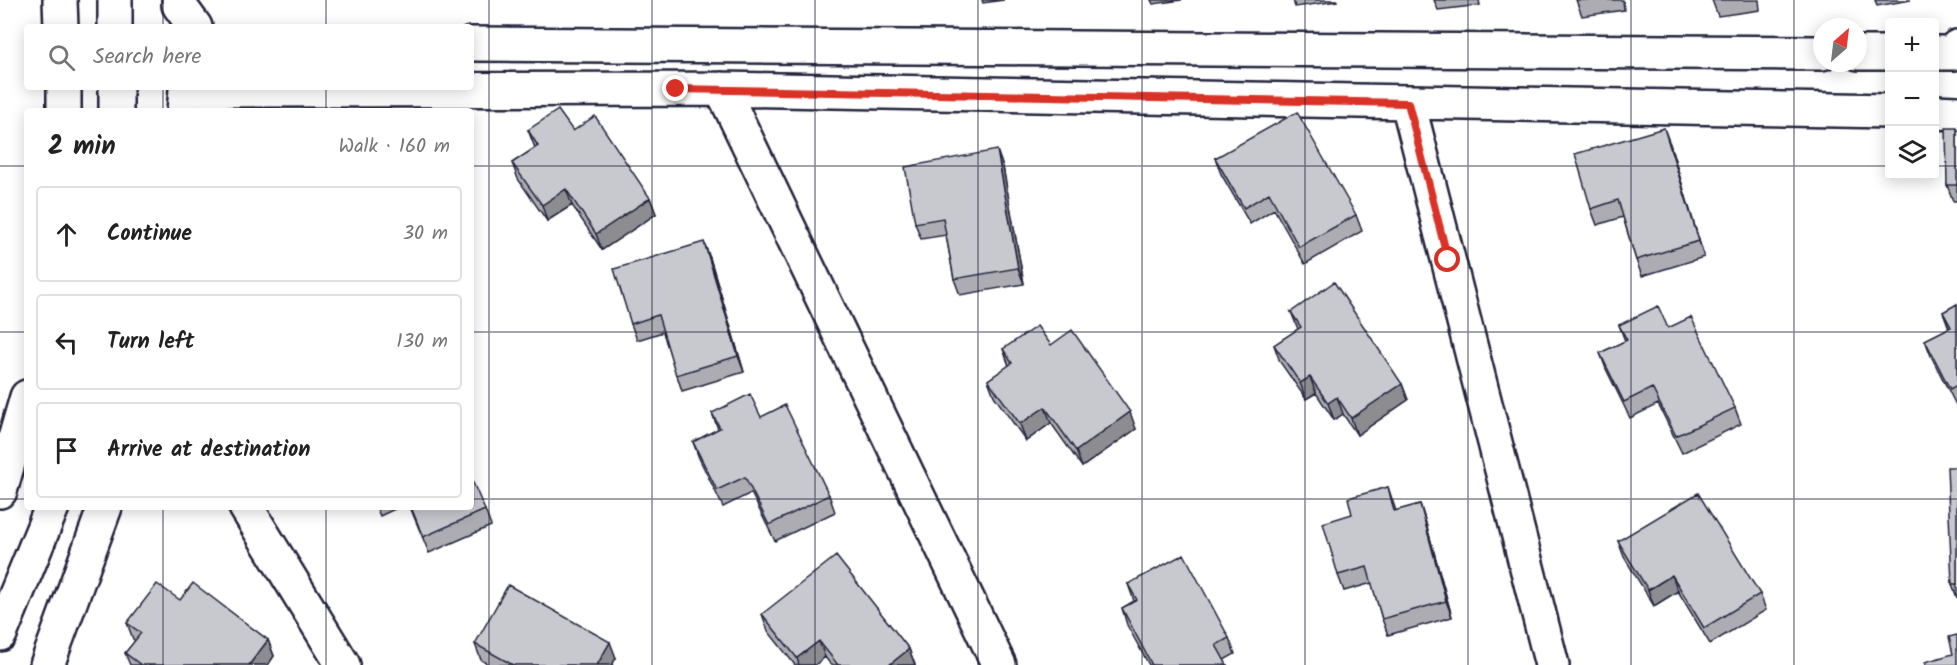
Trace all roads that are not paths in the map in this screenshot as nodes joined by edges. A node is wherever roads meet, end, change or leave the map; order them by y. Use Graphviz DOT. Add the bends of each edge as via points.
graph roads {
  1 [pos="60,0"];
  2 [pos="115,0"];
  3 [pos="178,0"];
  4 [pos="61,24"];
  5 [pos="115,24"];
  6 [pos="193,24"];
  7 [pos="474,44"];
  8 [pos="1957,47"];
  9 [pos="1813,52"];
  10 [pos="1867,53"];
  11 [pos="1885,53"];
  12 [pos="1939,53"];
  13 [pos="474,89"];
  14 [pos="722,89"];
  15 [pos="64,90"];
  16 [pos="116,90"];
  17 [pos="186,90"];
  18 [pos="1408,103"];
  19 [pos="64,108"];
  20 [pos="116,108"];
  21 [pos="184,108"];
  22 [pos="1885,111"];
  23 [pos="1939,112"];
  24 [pos="1957,113"];
  25 [pos="24,407"];
  26 [pos="0,491"];
  27 [pos="51,510"];
  28 [pos="104,510"];
  29 [pos="248,510"];
  30 [pos="0,634"];
  31 [pos="47,665"];
  32 [pos="343,665"];
  33 [pos="999,665"];
  34 [pos="1552,665"];
  1 -- 4 [label="street"];
  2 -- 5 [label="street"];
  3 -- 6 [label="street"];
  7 -- 9 [label="street"];
  8 -- 12 [label="street" via="1953,53"];
  10 -- 11 [label="street"];
  13 -- 14 [label="street"];
  14 -- 18 [label="street"];
  14 -- 33 [label="street"];
  15 -- 19 [label="street"];
  16 -- 20 [label="street"];
  17 -- 21 [label="street"];
  18 -- 22 [label="street"];
  18 -- 34 [label="street"];
  23 -- 24 [label="street"];
  25 -- 26 [label="street"];
  27 -- 30 [label="street"];
  28 -- 31 [label="street"];
  29 -- 32 [label="street"];
}
